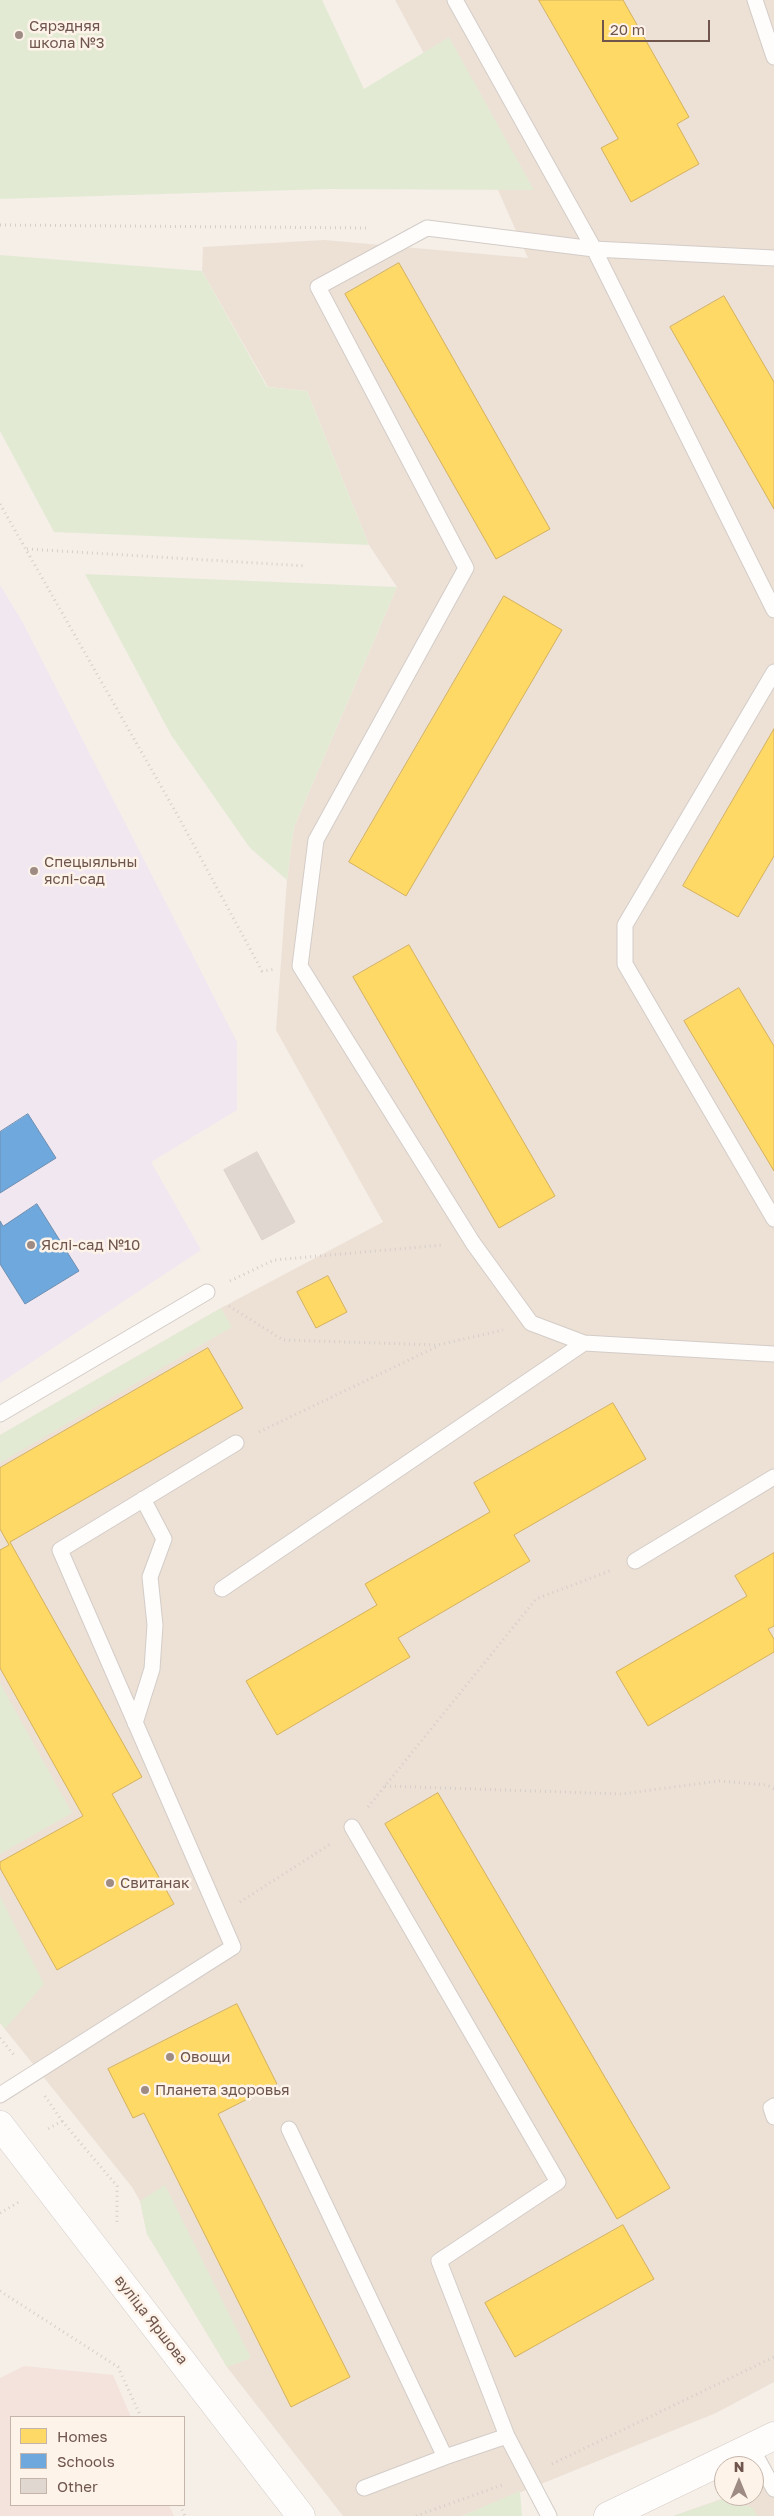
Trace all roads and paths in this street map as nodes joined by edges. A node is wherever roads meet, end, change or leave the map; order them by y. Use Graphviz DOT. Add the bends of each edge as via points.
graph roads {
  1 [pos="455,0"];
  2 [pos="755,0"];
  3 [pos="774,57"];
  4 [pos="0,225"];
  5 [pos="377,228"];
  6 [pos="594,249"];
  7 [pos="774,258"];
  8 [pos="0,504"];
  9 [pos="27,549"];
  10 [pos="306,566"];
  11 [pos="774,610"];
  12 [pos="774,672"];
  13 [pos="300,966"];
  14 [pos="774,1219"];
  15 [pos="473,1242"];
  16 [pos="207,1292"];
  17 [pos="531,1323"];
  18 [pos="584,1343"];
  19 [pos="438,1345"];
  20 [pos="774,1354"];
  21 [pos="0,1414"];
  22 [pos="236,1443"];
  23 [pos="774,1477"];
  24 [pos="143,1499"];
  25 [pos="635,1561"];
  26 [pos="222,1589"];
  27 [pos="135,1723"];
  28 [pos="385,1786"];
  29 [pos="774,1789"];
  30 [pos="352,1827"];
  31 [pos="219,1915"];
  32 [pos="0,2096"];
  33 [pos="774,2106"];
  34 [pos="774,2117"];
  35 [pos="0,2125"];
  36 [pos="289,2129"];
  37 [pos="0,2291"];
  38 [pos="774,2358"];
  39 [pos="141,2416"];
  40 [pos="507,2436"];
  41 [pos="762,2442"];
  42 [pos="445,2457"];
  43 [pos="528,2475"];
  44 [pos="364,2488"];
  45 [pos="774,2489"];
  46 [pos="301,2516"];
  47 [pos="416,2516"];
  48 [pos="549,2516"];
  49 [pos="608,2516"];
  1 -- 6 [label="lane"];
  2 -- 3 [label="lane"];
  4 -- 5 [label="path"];
  6 -- 7 [label="lane"];
  6 -- 11 [label="lane"];
  6 -- 13 [label="lane" via="427,228 318,287 466,568 316,840"];
  8 -- 9 [label="path"];
  9 -- 10 [label="path"];
  9 -- 13 [label="path" via="262,971"];
  12 -- 14 [label="lane" via="625,925 625,964"];
  13 -- 15 [label="lane"];
  15 -- 16 [label="path" via="274,1260"];
  15 -- 17 [label="lane"];
  16 -- 19 [label="path" via="283,1340"];
  16 -- 21 [label="lane"];
  17 -- 18 [label="lane"];
  17 -- 19 [label="path"];
  18 -- 20 [label="lane"];
  18 -- 26 [label="lane"];
  19 -- 22 [label="path"];
  22 -- 24 [label="lane"];
  23 -- 25 [label="lane"];
  24 -- 27 [label="lane" via="164,1539 150,1577 155,1625 152,1669"];
  24 -- 27 [label="lane" via="60,1550"];
  25 -- 28 [label="path" via="536,1599"];
  27 -- 31 [label="lane"];
  28 -- 29 [label="path" via="622,1794 719,1781 767,1785"];
  28 -- 30 [label="path"];
  30 -- 31 [label="path" via="324,1850"];
  30 -- 40 [label="lane" via="558,2182 439,2261"];
  31 -- 32 [label="lane" via="233,1947"];
  33 -- 34 [label="lane" via="771,2108"];
  35 -- 46 [label="street, вуліца Яршова"];
  36 -- 42 [label="lane"];
  37 -- 39 [label="path" via="118,2367"];
  38 -- 43 [label="path"];
  40 -- 42 [label="lane"];
  40 -- 43 [label="lane"];
  41 -- 45 [label="lane"];
  41 -- 49 [label="street"];
  42 -- 44 [label="lane"];
  43 -- 47 [label="path"];
  43 -- 48 [label="lane"];
}
